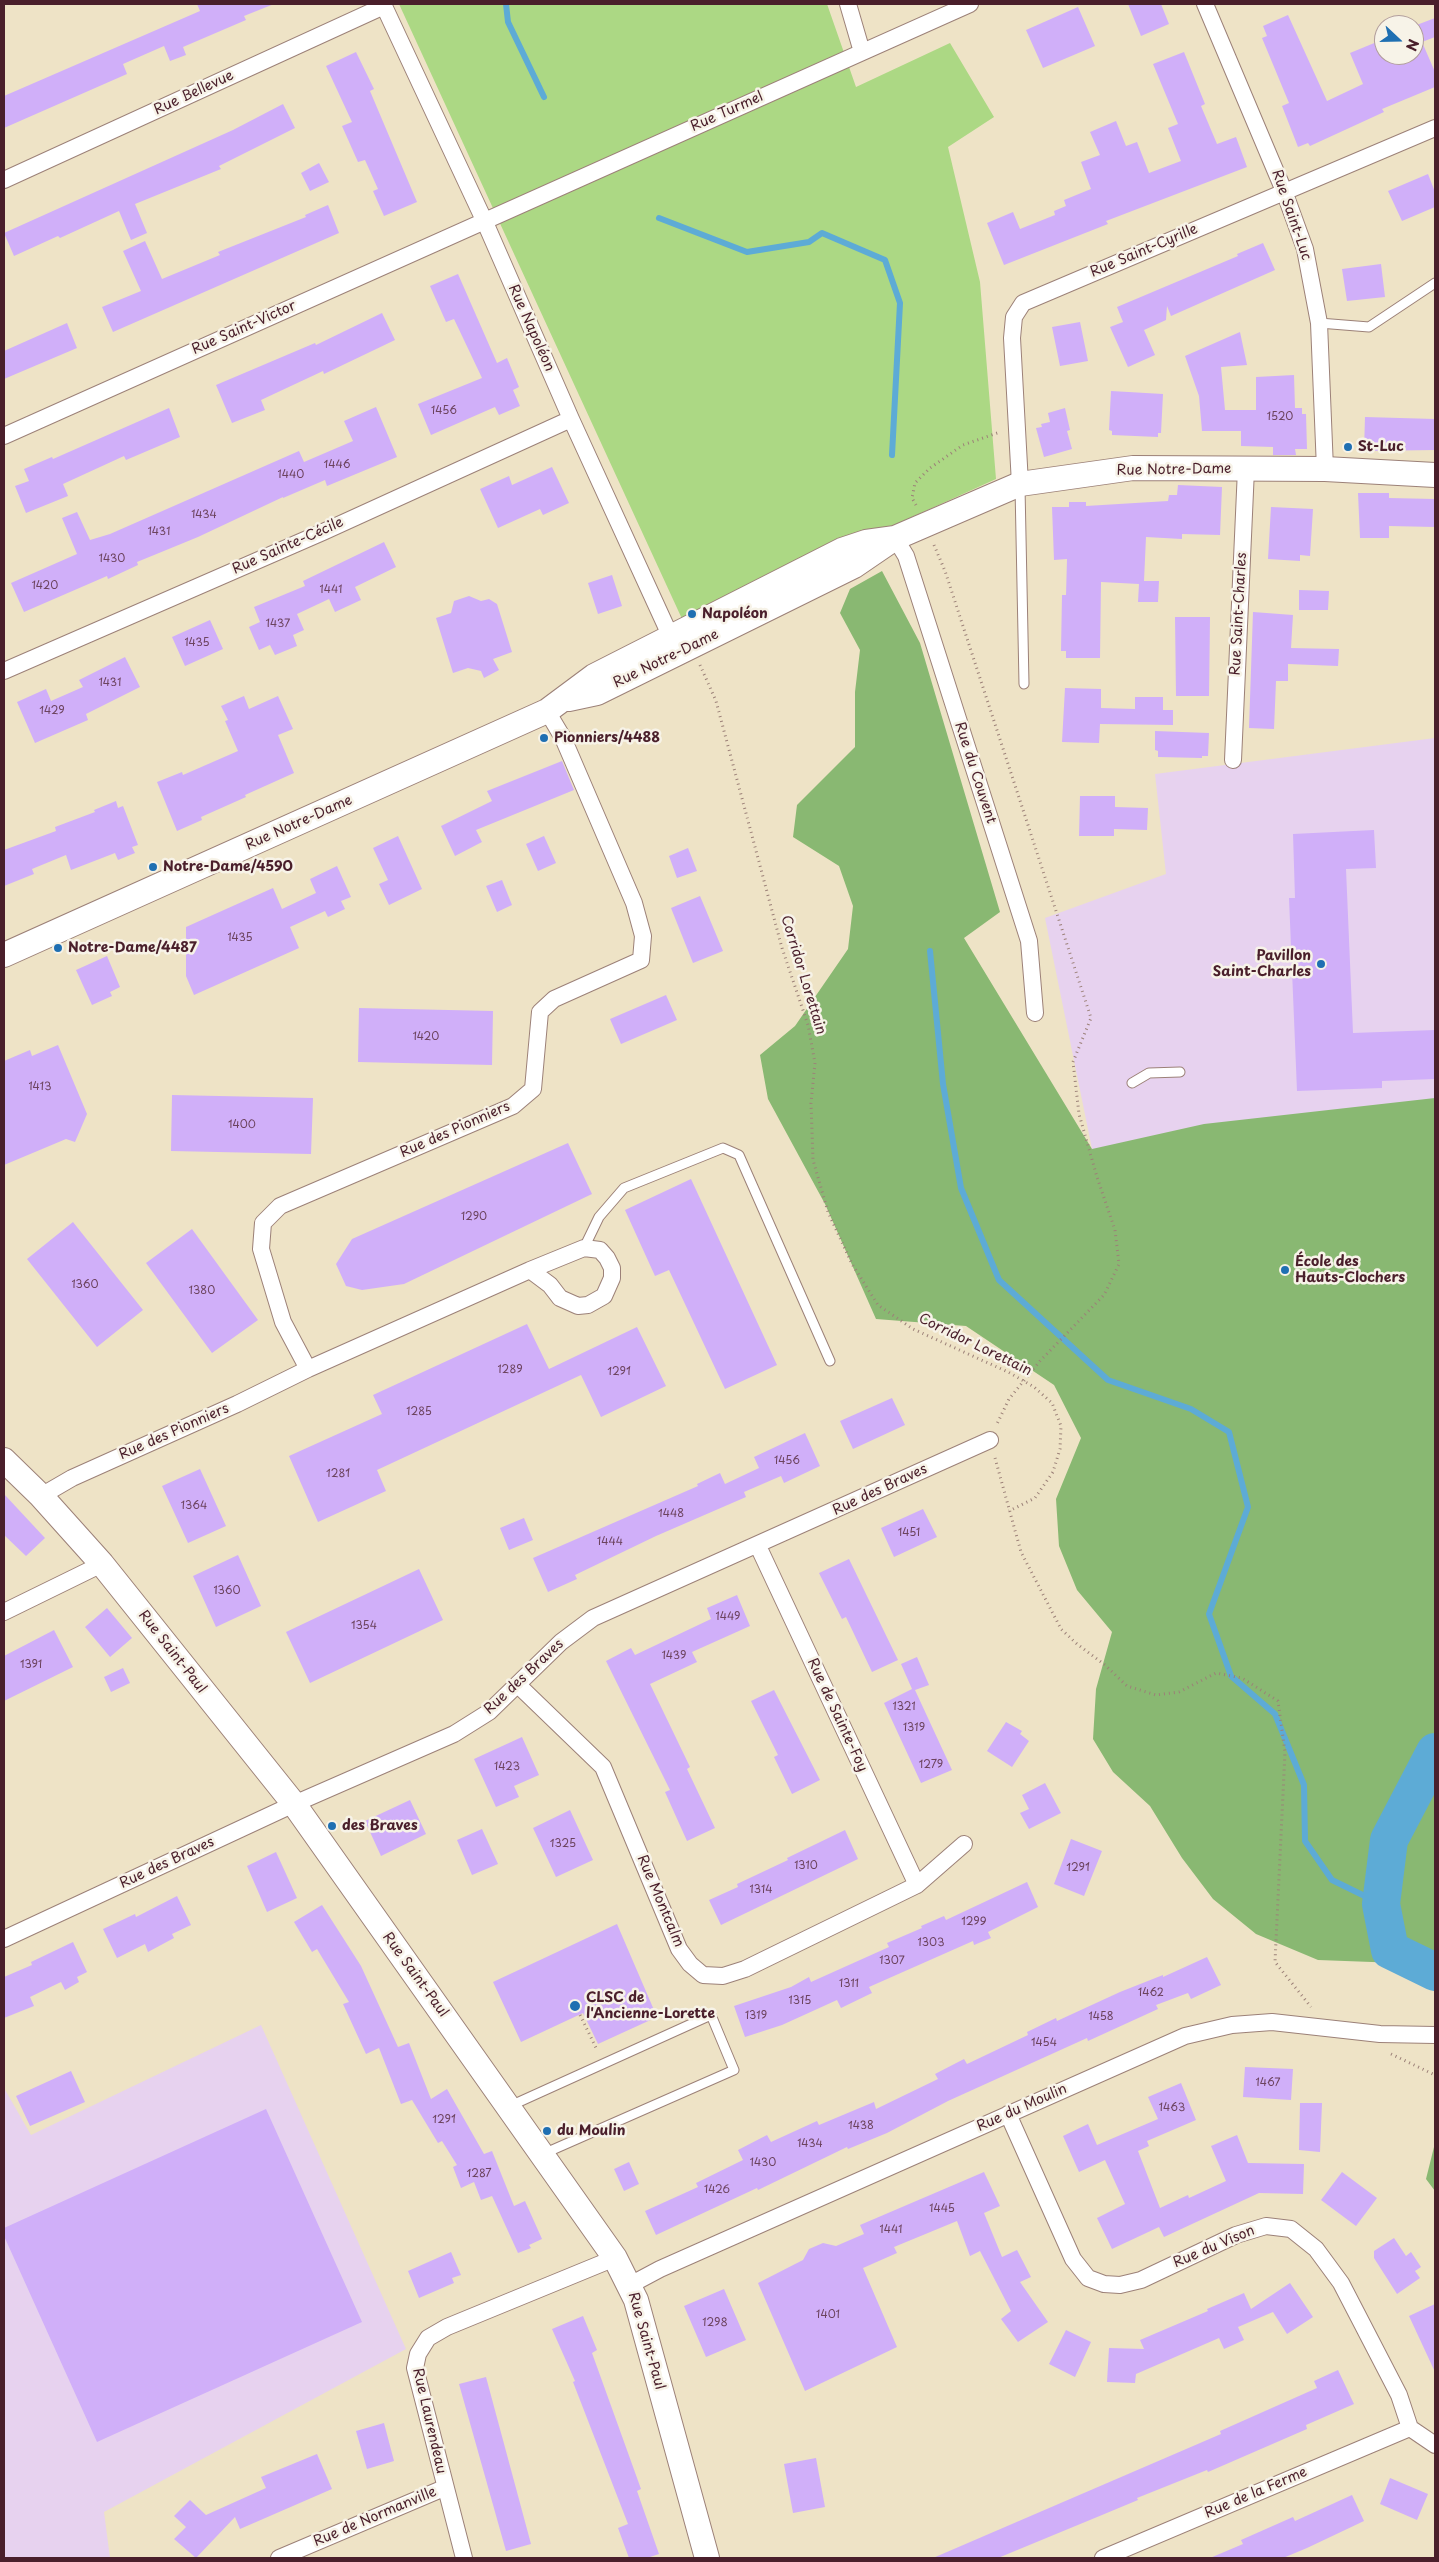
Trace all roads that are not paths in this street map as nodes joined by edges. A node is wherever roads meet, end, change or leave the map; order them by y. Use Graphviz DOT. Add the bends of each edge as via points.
graph roads {
  1 [pos="848,4"];
  2 [pos="970,4"];
  3 [pos="1205,4"];
  4 [pos="383,5"];
  5 [pos="862,52"];
  6 [pos="1435,128"];
  7 [pos="4,180"];
  8 [pos="1284,191"];
  9 [pos="484,220"];
  10 [pos="1435,283"];
  11 [pos="1320,323"];
  12 [pos="571,419"];
  13 [pos="4,436"];
  14 [pos="1246,469"];
  15 [pos="1325,469"];
  16 [pos="1435,475"];
  17 [pos="1020,484"];
  18 [pos="895,538"];
  19 [pos="680,646"];
  20 [pos="4,671"];
  21 [pos="1024,684"];
  22 [pos="556,705"];
  23 [pos="1233,760"];
  24 [pos="4,955"];
  25 [pos="1035,1013"];
  26 [pos="1180,1072"];
  27 [pos="1132,1083"];
  28 [pos="584,1248"];
  29 [pos="530,1270"];
  30 [pos="830,1361"];
  31 [pos="308,1369"];
  32 [pos="990,1440"];
  33 [pos="4,1460"];
  34 [pos="41,1496"];
  35 [pos="758,1546"];
  36 [pos="102,1564"];
  37 [pos="4,1612"];
  38 [pos="518,1685"];
  39 [pos="294,1804"];
  40 [pos="964,1844"];
  41 [pos="916,1885"];
  42 [pos="4,1939"];
  43 [pos="1435,2035"];
  44 [pos="510,2106"];
  45 [pos="1008,2114"];
  46 [pos="543,2154"];
  47 [pos="615,2258"];
  48 [pos="630,2285"];
  49 [pos="1410,2428"];
  50 [pos="1435,2445"];
  51 [pos="444,2488"];
  52 [pos="279,2558"];
  53 [pos="464,2558"];
  54 [pos="707,2558"];
  55 [pos="1102,2558"];
  1 -- 5 [label="street"];
  2 -- 5 [label="street, Rue Turmel"];
  3 -- 8 [label="street, Rue Saint-Luc"];
  4 -- 7 [label="street, Rue Bellevue"];
  4 -- 9 [label="street, Rue Napoléon"];
  5 -- 9 [label="street, Rue Turmel"];
  6 -- 8 [label="street, Rue Saint-Cyrille"];
  8 -- 11 [label="street, Rue Saint-Luc" via="1306,249"];
  8 -- 17 [label="street, Rue Saint-Cyrille" via="1023,303 1014,316 1012,338"];
  9 -- 12 [label="street, Rue Napoléon"];
  9 -- 13 [label="street, Rue Saint-Victor"];
  10 -- 11 [label="lane" via="1369,326"];
  11 -- 15 [label="street, Rue Saint-Luc"];
  12 -- 19 [label="street, Rue Napoléon"];
  12 -- 20 [label="street, Rue Sainte-Cécile" via="323,532"];
  14 -- 15 [label="street, Rue Notre-Dame"];
  14 -- 17 [label="street, Rue Notre-Dame" via="1133,468"];
  14 -- 23 [label="street, Rue Saint-Charles"];
  15 -- 16 [label="street, Rue Notre-Dame"];
  17 -- 18 [label="street, Rue Notre-Dame"];
  17 -- 21 [label="lane"];
  18 -- 19 [label="street, Rue Notre-Dame" via="866,542 842,550"];
  18 -- 25 [label="street, Rue du Couvent" via="906,556 1029,941"];
  19 -- 22 [label="street, Rue Notre-Dame" via="594,676"];
  22 -- 24 [label="street, Rue Notre-Dame"];
  22 -- 31 [label="street, Rue des Pionniers" via="563,738 634,903 643,936 641,960 554,999 540,1012 534,1089 513,1106 280,1206 263,1223 261,1249 283,1322"];
  26 -- 27 [label="lane" via="1149,1073"];
  28 -- 29 [label="street, Rue des Pionniers"];
  28 -- 29 [label="street" via="600,1250 612,1268 610,1288 597,1302 588,1305 568,1303"];
  28 -- 30 [label="lane" via="599,1217 624,1188 722,1148 739,1155"];
  29 -- 31 [label="street, Rue des Pionniers"];
  31 -- 34 [label="street, Rue des Pionniers" via="72,1478"];
  32 -- 35 [label="street, Rue des Braves"];
  33 -- 34 [label="street, Rue Saint-Paul"];
  34 -- 36 [label="street, Rue Saint-Paul"];
  35 -- 38 [label="street, Rue des Braves" via="593,1618 561,1642"];
  35 -- 41 [label="street, Rue de Sainte-Foy"];
  36 -- 37 [label="street"];
  36 -- 39 [label="street, Rue Saint-Paul"];
  38 -- 39 [label="street, Rue des Braves" via="489,1712 454,1734"];
  38 -- 41 [label="street, Rue Montcalm" via="603,1767 679,1949 704,1975 723,1976 745,1969"];
  39 -- 42 [label="street, Rue des Braves"];
  39 -- 44 [label="street, Rue Saint-Paul"];
  40 -- 41 [label="street, Rue Montcalm"];
  43 -- 45 [label="street, Rue du Moulin" via="1380,2034 1259,2022 1204,2031 1150,2050"];
  44 -- 46 [label="street, Rue Saint-Paul"];
  44 -- 46 [label="lane" via="711,2015 734,2070"];
  45 -- 48 [label="street, Rue du Moulin"];
  45 -- 49 [label="street, Rue du Vison" via="1073,2259 1088,2278 1120,2285 1141,2280 1236,2234 1266,2226 1291,2229 1316,2249 1341,2283 1399,2395"];
  46 -- 47 [label="street, Rue Saint-Paul"];
  47 -- 48 [label="street, Rue Saint-Paul"];
  47 -- 51 [label="street, Rue Laurendeau" via="447,2327 428,2338 414,2368"];
  48 -- 54 [label="street, Rue Saint-Paul"];
  49 -- 50 [label="street"];
  49 -- 55 [label="street, Rue de la Ferme"];
  51 -- 52 [label="street, Rue de Normanville"];
  51 -- 53 [label="street, Rue Laurendeau"];
}
